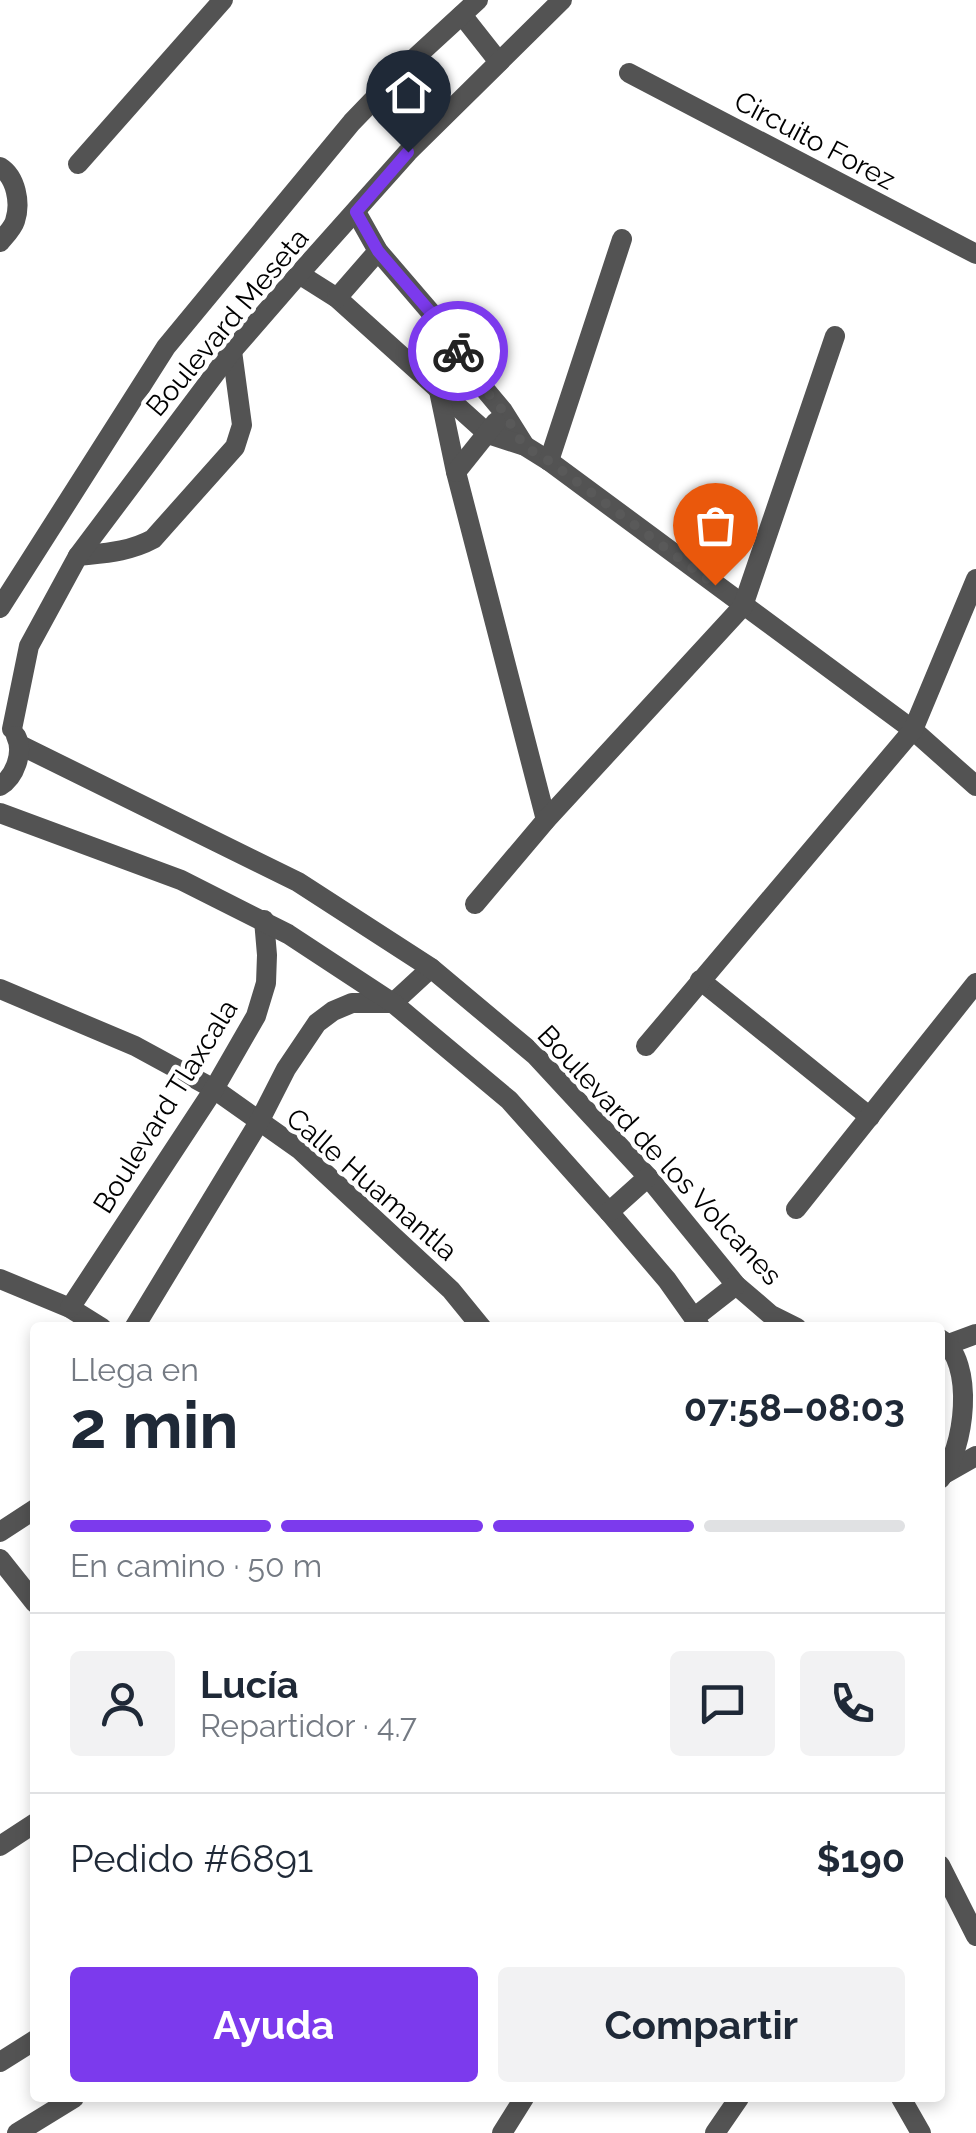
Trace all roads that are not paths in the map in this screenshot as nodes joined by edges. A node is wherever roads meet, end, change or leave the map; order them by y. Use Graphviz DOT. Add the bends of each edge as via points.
graph roads {
  1 [pos="223,0"];
  2 [pos="562,0"];
  3 [pos="470,8"];
  4 [pos="499,62"];
  5 [pos="630,74"];
  6 [pos="78,164"];
  7 [pos="0,167"];
  8 [pos="356,212"];
  9 [pos="622,239"];
  10 [pos="0,242"];
  11 [pos="378,251"];
  12 [pos="976,254"];
  13 [pos="299,274"];
  14 [pos="337,298"];
  15 [pos="835,336"];
  16 [pos="232,351"];
  17 [pos="438,391"];
  18 [pos="503,411"];
  19 [pos="488,434"];
  20 [pos="524,446"];
  21 [pos="549,461"];
  22 [pos="456,472"];
  23 [pos="78,556"];
  24 [pos="976,579"];
  25 [pos="743,606"];
  26 [pos="0,608"];
  27 [pos="913,730"];
  28 [pos="11,731"];
  29 [pos="0,786"];
  30 [pos="976,786"];
  31 [pos="0,813"];
  32 [pos="546,820"];
  33 [pos="475,904"];
  34 [pos="264,920"];
  35 [pos="431,968"];
  36 [pos="700,980"];
  37 [pos="976,982"];
  38 [pos="0,989"];
  39 [pos="393,1003"];
  40 [pos="646,1046"];
  41 [pos="214,1089"];
  42 [pos="870,1118"];
  43 [pos="260,1122"];
  44 [pos="648,1177"];
  45 [pos="796,1209"];
  46 [pos="610,1212"];
  47 [pos="0,1279"];
  48 [pos="736,1284"];
  49 [pos="70,1308"];
  50 [pos="92,1322"];
  51 [pos="138,1322"];
  52 [pos="477,1322"];
  53 [pos="698,1322"];
  54 [pos="786,1322"];
  55 [pos="976,1334"];
  56 [pos="945,1342"];
  57 [pos="976,1456"];
  58 [pos="945,1471"];
  59 [pos="945,1475"];
  60 [pos="30,1512"];
  61 [pos="0,1532"];
  62 [pos="0,1559"];
  63 [pos="30,1597"];
  64 [pos="30,1827"];
  65 [pos="0,1846"];
  66 [pos="945,1875"];
  67 [pos="976,1936"];
  68 [pos="30,2043"];
  69 [pos="0,2062"];
  70 [pos="67,2102"];
  71 [pos="521,2102"];
  72 [pos="734,2102"];
  73 [pos="903,2102"];
  74 [pos="17,2133"];
  75 [pos="502,2133"];
  76 [pos="715,2133"];
  77 [pos="921,2133"];
  1 -- 6 [label="street"];
  2 -- 4 [label="street, Boulevard Meseta"];
  3 -- 4 [label="street"];
  3 -- 26 [label="street, Boulevard Meseta" via="352,122 166,347"];
  4 -- 8 [label="street, Boulevard Meseta"];
  5 -- 12 [label="street, Circuito Forez"];
  7 -- 10 [label="street" via="17,194 15,222"];
  8 -- 11 [label="street"];
  8 -- 13 [label="street, Boulevard Meseta"];
  9 -- 21 [label="street"];
  11 -- 14 [label="street"];
  11 -- 18 [label="street"];
  13 -- 14 [label="street"];
  13 -- 16 [label="street, Boulevard Meseta"];
  14 -- 17 [label="street"];
  15 -- 25 [label="street"];
  16 -- 23 [label="street, Boulevard Meseta"];
  16 -- 23 [label="street" via="242,426 235,447 153,539 122,552"];
  17 -- 19 [label="street"];
  17 -- 22 [label="street"];
  18 -- 19 [label="street"];
  18 -- 20 [label="street"];
  19 -- 20 [label="street"];
  19 -- 22 [label="street"];
  20 -- 21 [label="street"];
  21 -- 25 [label="street"];
  22 -- 32 [label="street"];
  23 -- 28 [label="street, Boulevard Meseta" via="28,646"];
  24 -- 27 [label="street"];
  25 -- 27 [label="street"];
  25 -- 32 [label="street"];
  27 -- 30 [label="street"];
  27 -- 36 [label="street"];
  28 -- 29 [label="street, Boulevard Meseta" via="18,760"];
  28 -- 35 [label="street, Boulevard de los Volcanes" via="298,882"];
  31 -- 34 [label="street" via="181,880"];
  32 -- 33 [label="street"];
  34 -- 39 [label="street"];
  34 -- 41 [label="street, Boulevard Tlaxcala" via="266,983 256,1016"];
  35 -- 39 [label="street"];
  35 -- 44 [label="street, Boulevard de los Volcanes" via="535,1055"];
  36 -- 40 [label="street"];
  36 -- 42 [label="street"];
  37 -- 42 [label="street"];
  38 -- 41 [label="street, Calle Huamantla" via="136,1046"];
  39 -- 43 [label="street" via="352,1003 317,1022"];
  39 -- 46 [label="street" via="509,1100"];
  41 -- 43 [label="street, Calle Huamantla"];
  41 -- 49 [label="street, Boulevard Tlaxcala"];
  42 -- 45 [label="street"];
  43 -- 51 [label="street"];
  43 -- 52 [label="street, Calle Huamantla" via="326,1174"];
  44 -- 46 [label="street"];
  44 -- 48 [label="street, Boulevard de los Volcanes"];
  46 -- 53 [label="street"];
  47 -- 49 [label="street"];
  48 -- 53 [label="street"];
  48 -- 54 [label="street, Boulevard de los Volcanes"];
  49 -- 50 [label="street"];
  55 -- 56 [label="street"];
  56 -- 58 [label="street" via="962,1370 964,1406"];
  57 -- 59 [label="street"];
  60 -- 61 [label="street"];
  62 -- 63 [label="street"];
  64 -- 65 [label="street"];
  66 -- 67 [label="street"];
  68 -- 69 [label="street"];
  70 -- 74 [label="street"];
  71 -- 75 [label="street"];
  72 -- 76 [label="street"];
  73 -- 77 [label="street"];
}
